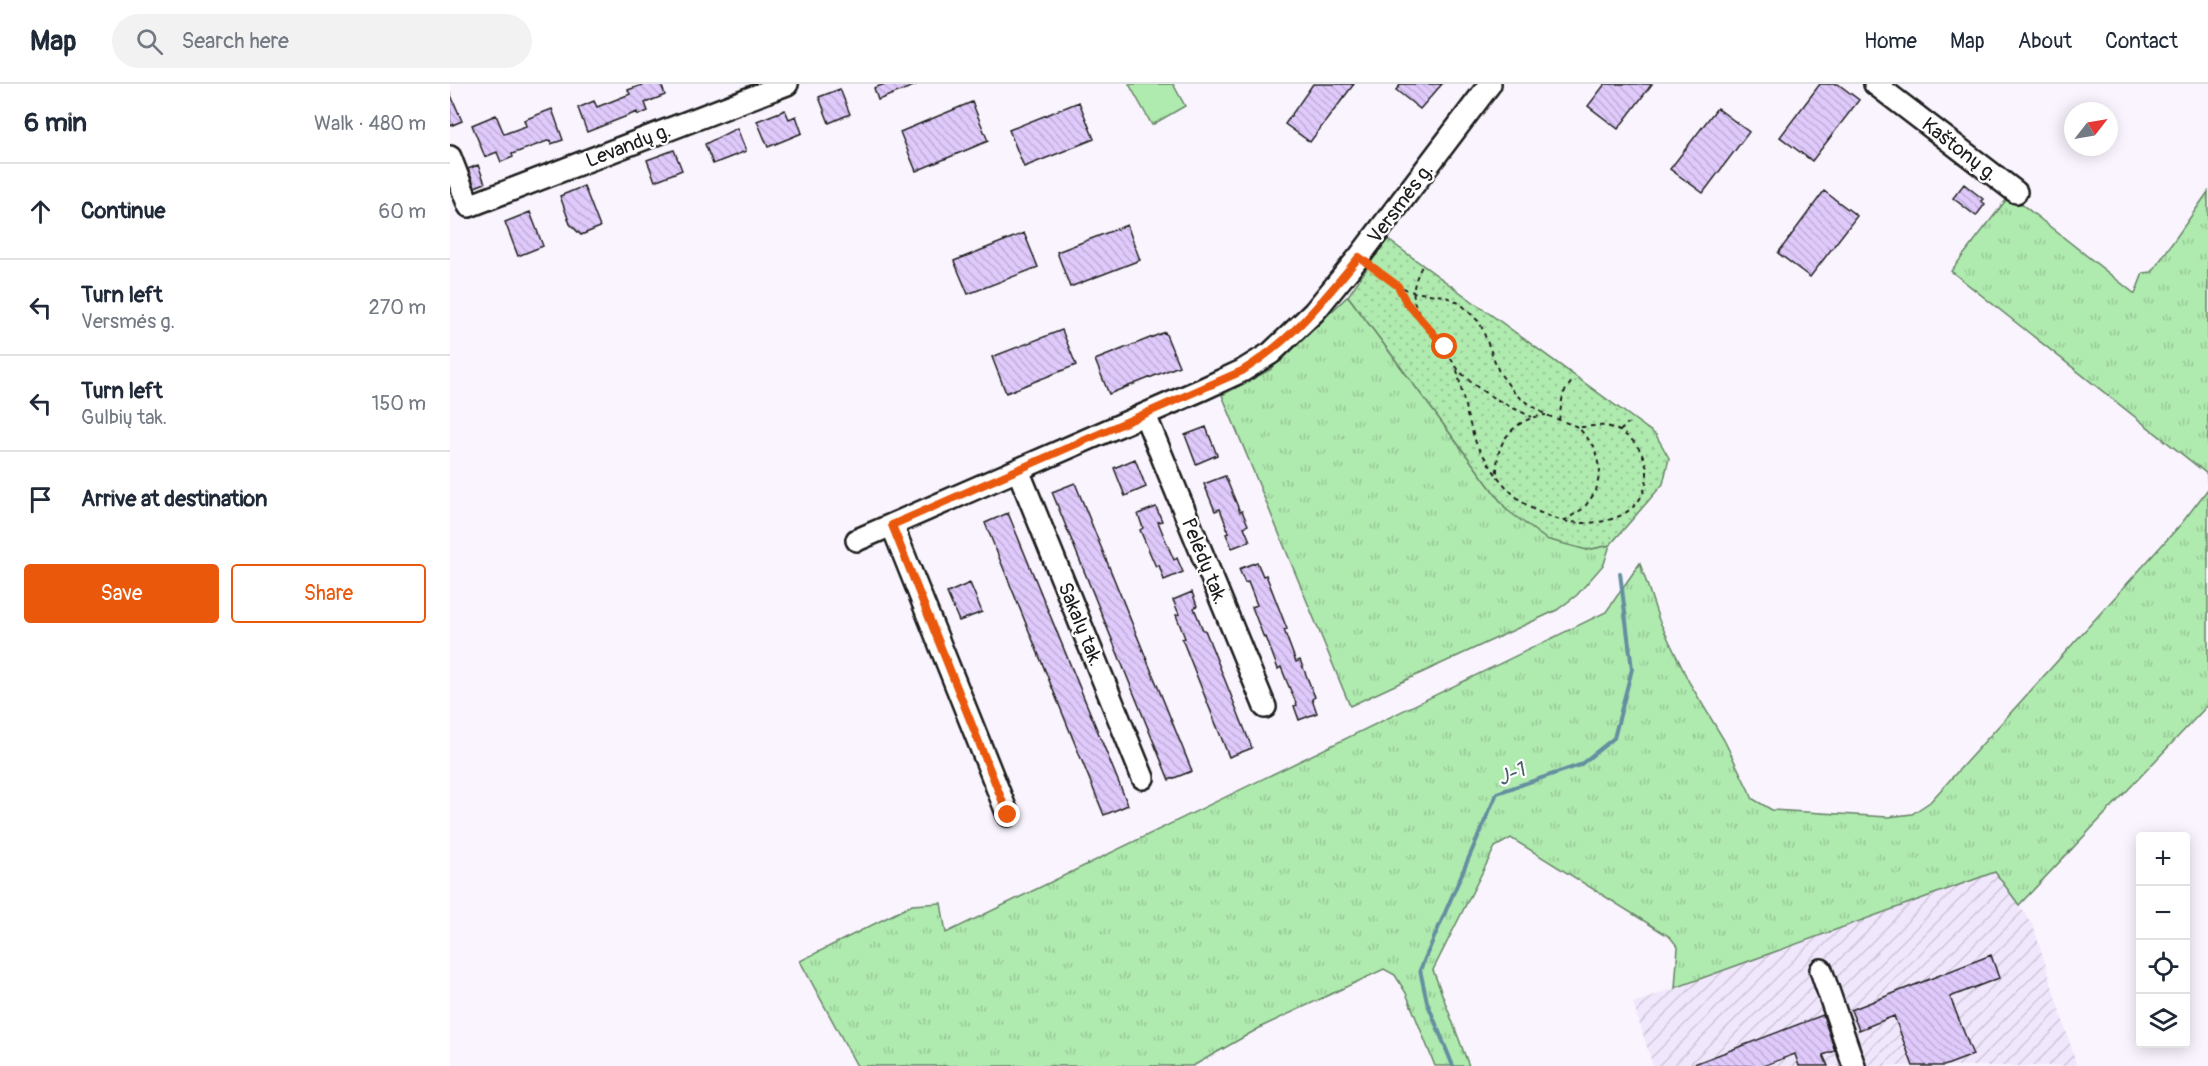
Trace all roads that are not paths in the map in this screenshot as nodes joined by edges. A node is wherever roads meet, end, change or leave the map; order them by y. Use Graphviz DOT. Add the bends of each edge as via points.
graph roads {
  1 [pos="787,84"];
  2 [pos="1490,84"];
  3 [pos="1875,84"];
  4 [pos="450,157"];
  5 [pos="2016,192"];
  6 [pos="1145,415"];
  7 [pos="1018,470"];
  8 [pos="892,525"];
  9 [pos="857,540"];
  10 [pos="1265,707"];
  11 [pos="1143,778"];
  12 [pos="1008,815"];
  13 [pos="1821,970"];
  14 [pos="1854,1066"];
  1 -- 4 [label="street, Levandų g." via="469,206"];
  2 -- 6 [label="street, Versmės g." via="1314,312 1271,352 1242,371"];
  3 -- 5 [label="street, Kaštonų g."];
  6 -- 7 [label="street, Versmės g."];
  6 -- 10 [label="street, Pelėdų tak."];
  7 -- 8 [label="street, Versmės g."];
  7 -- 11 [label="street, Sakalų tak."];
  8 -- 9 [label="street, Versmės g."];
  8 -- 12 [label="street"];
  13 -- 14 [label="street"];
}
